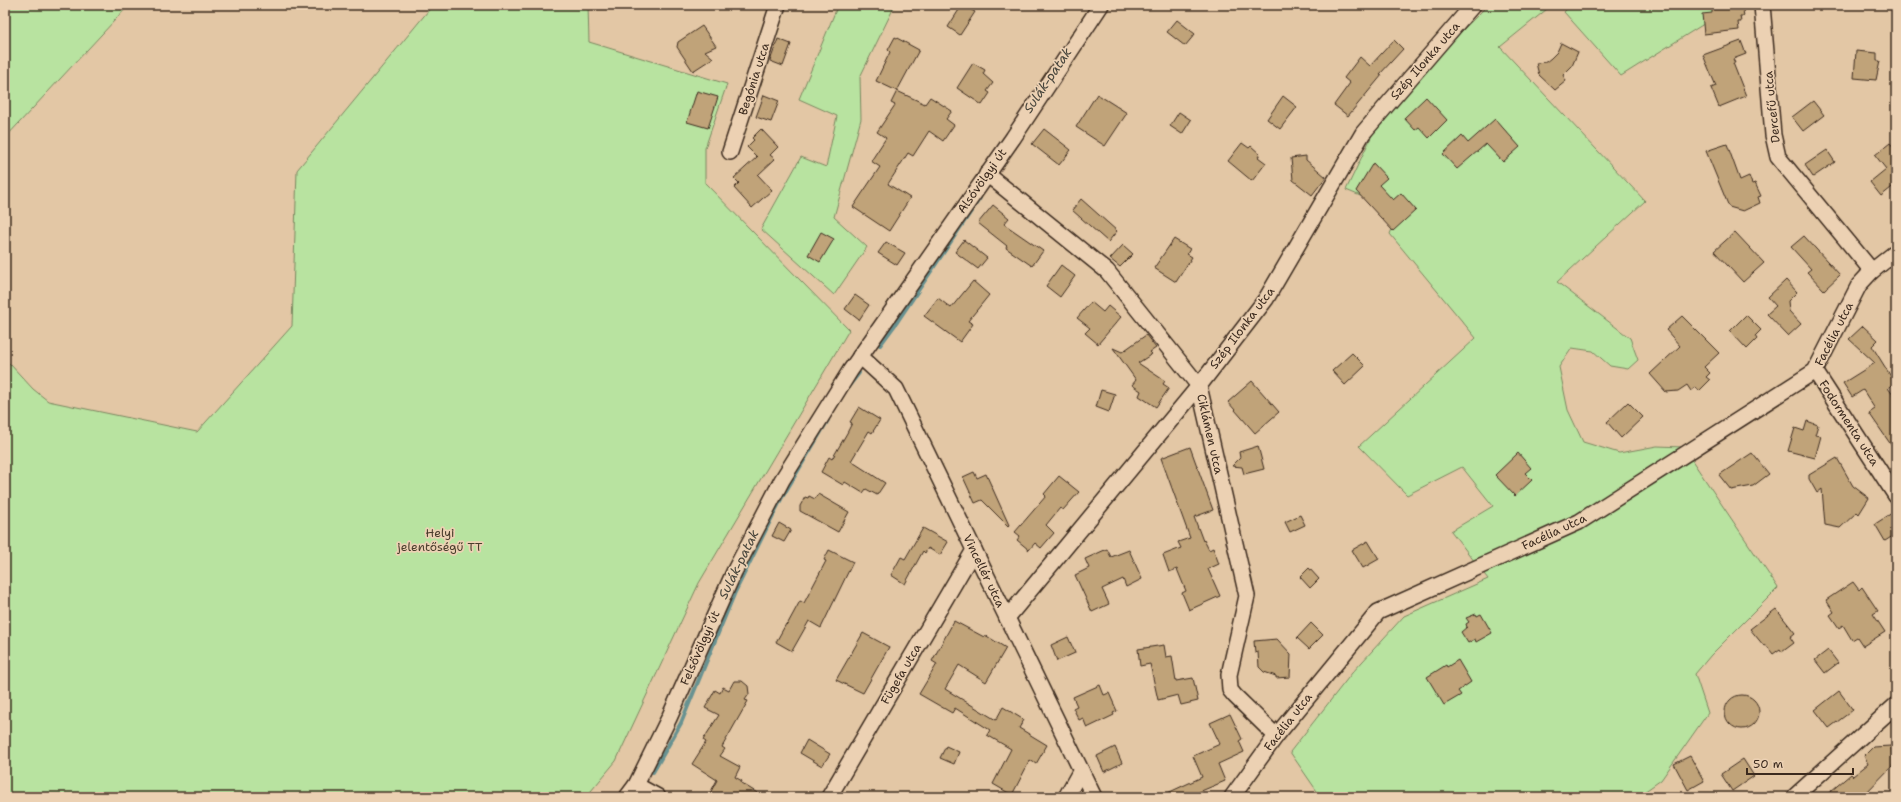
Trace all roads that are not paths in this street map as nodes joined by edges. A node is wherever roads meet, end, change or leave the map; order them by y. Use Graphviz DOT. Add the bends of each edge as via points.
graph roads {
  1 [pos="778,5"];
  2 [pos="1101,5"];
  3 [pos="1473,5"];
  4 [pos="1762,5"];
  5 [pos="730,152"];
  6 [pos="987,174"];
  7 [pos="1896,252"];
  8 [pos="1872,271"];
  9 [pos="860,356"];
  10 [pos="1815,371"];
  11 [pos="1199,386"];
  12 [pos="1896,496"];
  13 [pos="974,550"];
  14 [pos="1007,618"];
  15 [pos="1896,705"];
  16 [pos="1276,736"];
  17 [pos="1081,770"];
  18 [pos="636,785"];
  19 [pos="627,797"];
  20 [pos="658,797"];
  21 [pos="829,797"];
  22 [pos="1066,797"];
  23 [pos="1094,797"];
  24 [pos="1232,797"];
  25 [pos="1794,797"];
  1 -- 5 [label="street, Begónia utca"];
  2 -- 6 [label="street, Alsóvölgyi út"];
  3 -- 11 [label="street, Szép Ilonka utca" via="1364,133 1266,299"];
  4 -- 8 [label="street, Dercefű utca" via="1773,135 1778,157"];
  6 -- 9 [label="street, Alsóvölgyi út"];
  6 -- 11 [label="street, Ciklámen utca" via="1108,271"];
  7 -- 8 [label="street, Facélia utca"];
  8 -- 10 [label="street, Facélia utca" via="1859,285"];
  9 -- 13 [label="street, Vincellér utca" via="896,389"];
  9 -- 18 [label="street, Felsővölgyi út" via="782,480 734,572"];
  10 -- 12 [label="street, Fodormenta utca"];
  10 -- 16 [label="street, Facélia utca" via="1579,522 1378,612"];
  11 -- 14 [label="street, Szép Ilonka utca"];
  11 -- 16 [label="street, Ciklámen utca" via="1247,596 1228,684 1235,696"];
  13 -- 14 [label="street, Vincellér utca"];
  13 -- 21 [label="street, Fügefa utca"];
  14 -- 17 [label="street, Vincellér utca"];
  15 -- 25 [label="street"];
  16 -- 24 [label="street, Facélia utca"];
  17 -- 22 [label="street"];
  17 -- 23 [label="street, Vincellér utca"];
  18 -- 19 [label="street, Felsővölgyi út"];
  18 -- 20 [label="street"];
}
